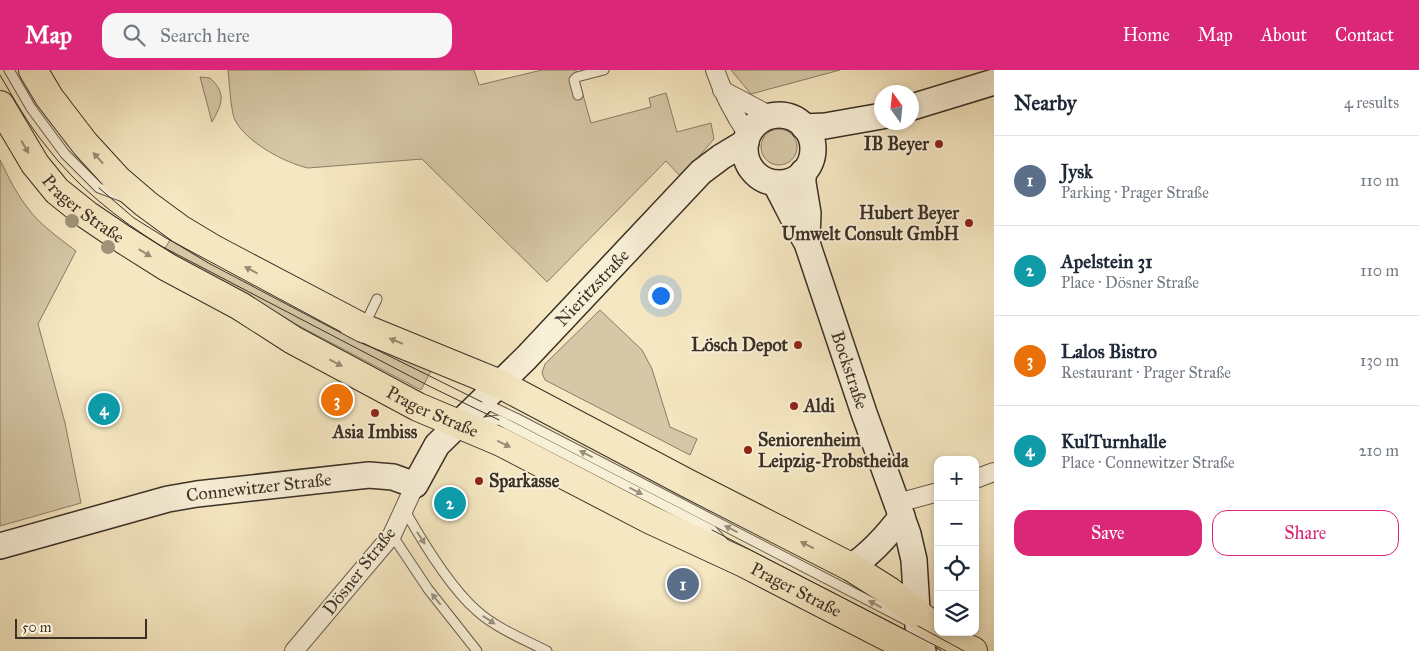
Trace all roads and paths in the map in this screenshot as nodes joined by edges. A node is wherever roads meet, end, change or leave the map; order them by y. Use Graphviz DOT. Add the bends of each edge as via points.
graph roads {
  1 [pos="9,70"];
  2 [pos="33,70"];
  3 [pos="604,70"];
  4 [pos="715,70"];
  5 [pos="994,82"];
  6 [pos="722,90"];
  7 [pos="578,95"];
  8 [pos="0,104"];
  9 [pos="919,105"];
  10 [pos="772,116"];
  11 [pos="874,117"];
  12 [pos="874,119"];
  13 [pos="804,127"];
  14 [pos="747,138"];
  15 [pos="808,163"];
  16 [pos="751,169"];
  17 [pos="701,172"];
  18 [pos="775,183"];
  19 [pos="146,204"];
  20 [pos="807,242"];
  21 [pos="376,299"];
  22 [pos="363,328"];
  23 [pos="491,393"];
  24 [pos="459,424"];
  25 [pos="994,472"];
  26 [pos="979,478"];
  27 [pos="415,485"];
  28 [pos="934,494"];
  29 [pos="404,509"];
  30 [pos="900,510"];
  31 [pos="392,535"];
  32 [pos="0,546"];
  33 [pos="851,567"];
  34 [pos="934,628"];
  35 [pos="934,633"];
  36 [pos="934,634"];
  37 [pos="934,634"];
  38 [pos="935,636"];
  39 [pos="294,651"];
  40 [pos="477,651"];
  41 [pos="547,651"];
  42 [pos="924,651"];
  1 -- 19 [label="lane" via="54,140 92,182 114,195"];
  19 -- 2 [label="main road, one-way" via="118,180 85,144"];
  3 -- 7 [label="lane" via="577,77 574,80"];
  4 -- 6 [label="street"];
  5 -- 9 [label="street"];
  6 -- 10 [label="street"];
  6 -- 14 [label="street"];
  8 -- 24 [label="main road, Prager Straße, one-way" via="35,164 57,191 94,220 293,340 418,407"];
  10 -- 13 [label="street" via="789,117"];
  10 -- 14 [label="street" via="758,123"];
  11 -- 13 [label="street"];
  12 -- 15 [label="street"];
  13 -- 15 [label="street" via="812,145"];
  14 -- 16 [label="street" via="745,151"];
  14 -- 17 [label="street, Nieritzstraße"];
  15 -- 18 [label="street" via="790,181"];
  15 -- 20 [label="street, Bockstraße" via="803,183 808,213"];
  16 -- 17 [label="street"];
  16 -- 18 [label="street"];
  17 -- 23 [label="street, Nieritzstraße"];
  18 -- 20 [label="street, Bockstraße"];
  22 -- 19 [label="main road, one-way" via="215,250"];
  20 -- 30 [label="street, Bockstraße"];
  21 -- 22 [label="lane"];
  23 -- 22 [label="main road, one-way"];
  23 -- 24 [label="street"];
  33 -- 23 [label="main road, one-way" via="687,483"];
  37 -- 23 [label="lane, one-way" via="592,457"];
  24 -- 27 [label="street" via="437,445"];
  24 -- 36 [label="main road, Prager Straße, one-way" via="501,442 674,532 744,563"];
  25 -- 26 [label="street"];
  27 -- 29 [label="street, Dösner Straße"];
  27 -- 32 [label="street, Connewitzer Straße" via="394,477 369,475 197,494 168,499"];
  28 -- 30 [label="street"];
  29 -- 31 [label="street, Dösner Straße"];
  29 -- 41 [label="lane, one-way" via="421,539 476,611"];
  30 -- 33 [label="street" via="886,538"];
  30 -- 34 [label="street, Bockstraße"];
  31 -- 39 [label="street, Dösner Straße"];
  40 -- 31 [label="lane, one-way" via="428,589"];
  33 -- 35 [label="main road" via="889,590"];
  38 -- 42 [label="street, Bockstraße"];
}
